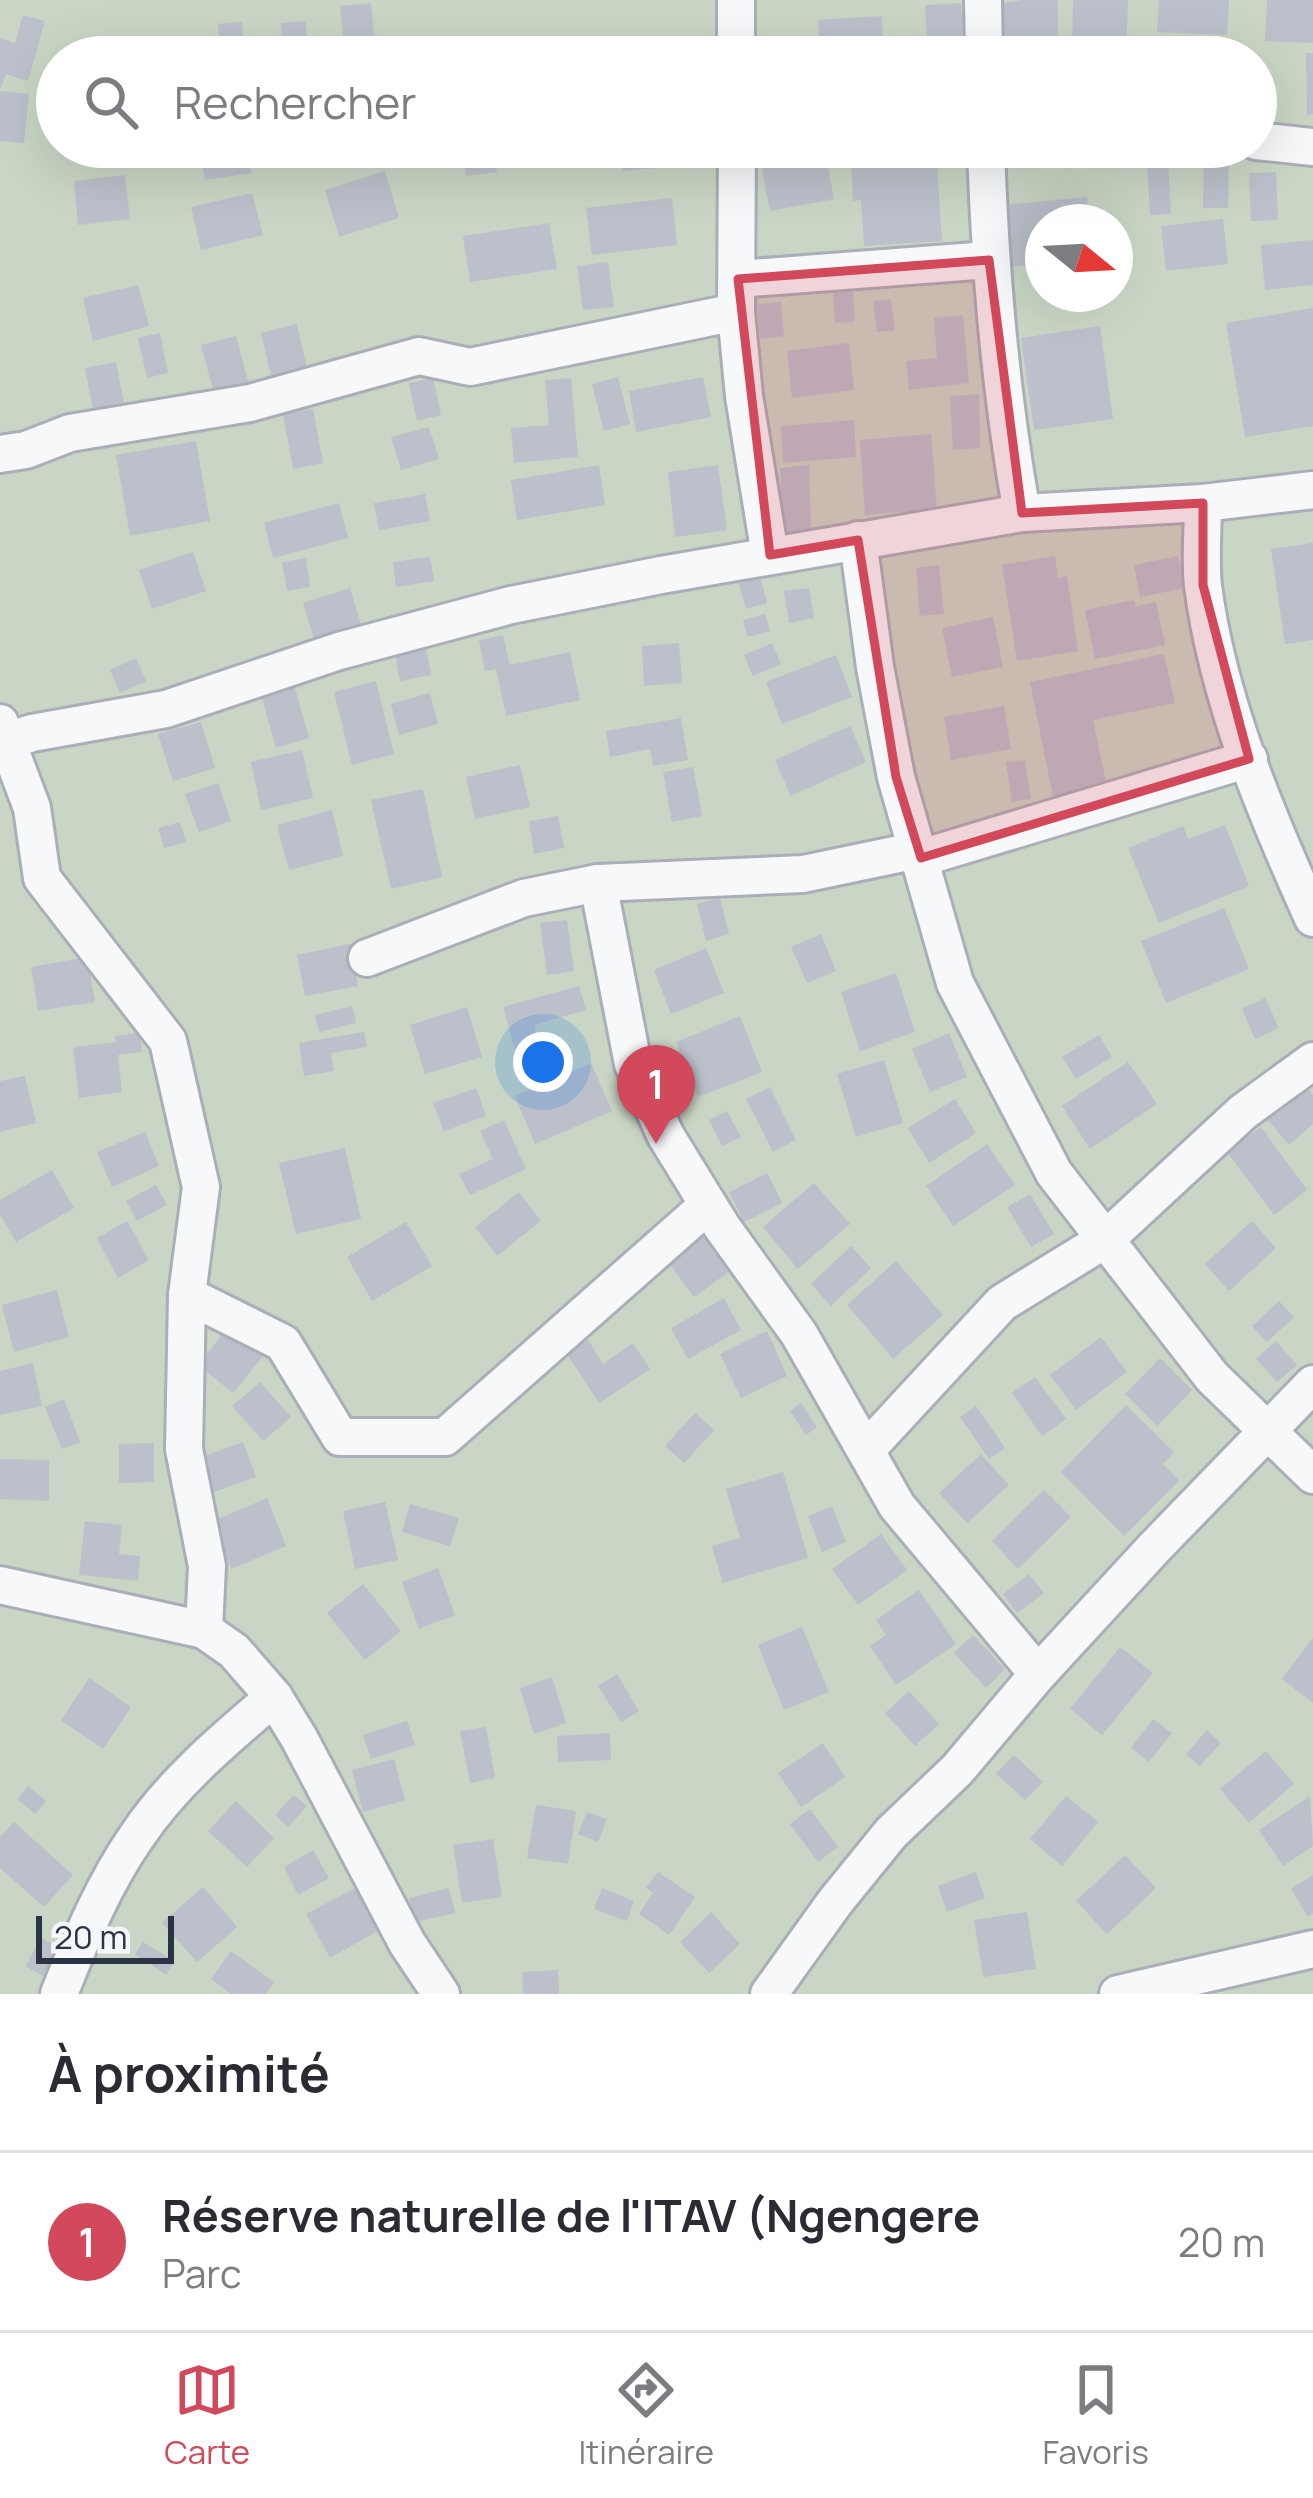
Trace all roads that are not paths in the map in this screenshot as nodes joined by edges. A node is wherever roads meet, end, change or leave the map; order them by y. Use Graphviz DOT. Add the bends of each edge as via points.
graph roads {
  1 [pos="736,0"];
  2 [pos="983,0"];
  3 [pos="736,36"];
  4 [pos="984,36"];
  5 [pos="1277,143"];
  6 [pos="1313,146"];
  7 [pos="737,168"];
  8 [pos="987,168"];
  9 [pos="989,260"];
  10 [pos="736,296"];
  11 [pos="13,452"];
  12 [pos="1313,490"];
  13 [pos="1203,503"];
  14 [pos="1022,513"];
  15 [pos="858,540"];
  16 [pos="770,555"];
  17 [pos="24,731"];
  18 [pos="1249,759"];
  19 [pos="920,854"];
  20 [pos="598,883"];
  21 [pos="1313,918"];
  22 [pos="367,958"];
  23 [pos="1313,1060"];
  24 [pos="708,1205"];
  25 [pos="1106,1239"];
  26 [pos="187,1295"];
  27 [pos="1313,1384"];
  28 [pos="1269,1428"];
  29 [pos="866,1450"];
  30 [pos="1313,1475"];
  31 [pos="0,1585"];
  32 [pos="204,1630"];
  33 [pos="1039,1674"];
  34 [pos="274,1697"];
  35 [pos="1313,1948"];
  36 [pos="59,1994"];
  37 [pos="441,1994"];
  38 [pos="769,1994"];
  39 [pos="1118,1994"];
  1 -- 3 [label="street"];
  2 -- 4 [label="street"];
  5 -- 6 [label="street"];
  7 -- 10 [label="street"];
  8 -- 9 [label="street"];
  9 -- 10 [label="street"];
  9 -- 14 [label="street"];
  10 -- 11 [label="street" via="470,367 419,356 250,404 70,433"];
  10 -- 16 [label="street"];
  12 -- 13 [label="street"];
  13 -- 14 [label="street"];
  13 -- 18 [label="street" via="1203,584"];
  14 -- 15 [label="street"];
  15 -- 16 [label="street"];
  15 -- 19 [label="street" via="896,777"];
  16 -- 17 [label="street" via="511,605 339,651 166,710"];
  17 -- 26 [label="street" via="42,878 168,1041 201,1187"];
  18 -- 19 [label="street"];
  18 -- 21 [label="street"];
  19 -- 20 [label="street" via="803,874"];
  19 -- 25 [label="street" via="955,982 1054,1173"];
  20 -- 22 [label="street" via="524,898"];
  20 -- 24 [label="street" via="633,1064"];
  23 -- 25 [label="street" via="1243,1112"];
  24 -- 26 [label="street" via="445,1437 340,1437 283,1343"];
  24 -- 29 [label="street" via="800,1334"];
  25 -- 28 [label="street" via="1212,1377"];
  25 -- 29 [label="street" via="1002,1303"];
  26 -- 32 [label="street" via="184,1450 207,1566"];
  27 -- 28 [label="street"];
  28 -- 30 [label="street"];
  28 -- 33 [label="street"];
  29 -- 33 [label="street" via="897,1506"];
  31 -- 32 [label="street"];
  32 -- 34 [label="street"];
  33 -- 38 [label="street" via="891,1834"];
  34 -- 36 [label="street" via="134,1839"];
  34 -- 37 [label="street"];
  35 -- 39 [label="street"];
}
